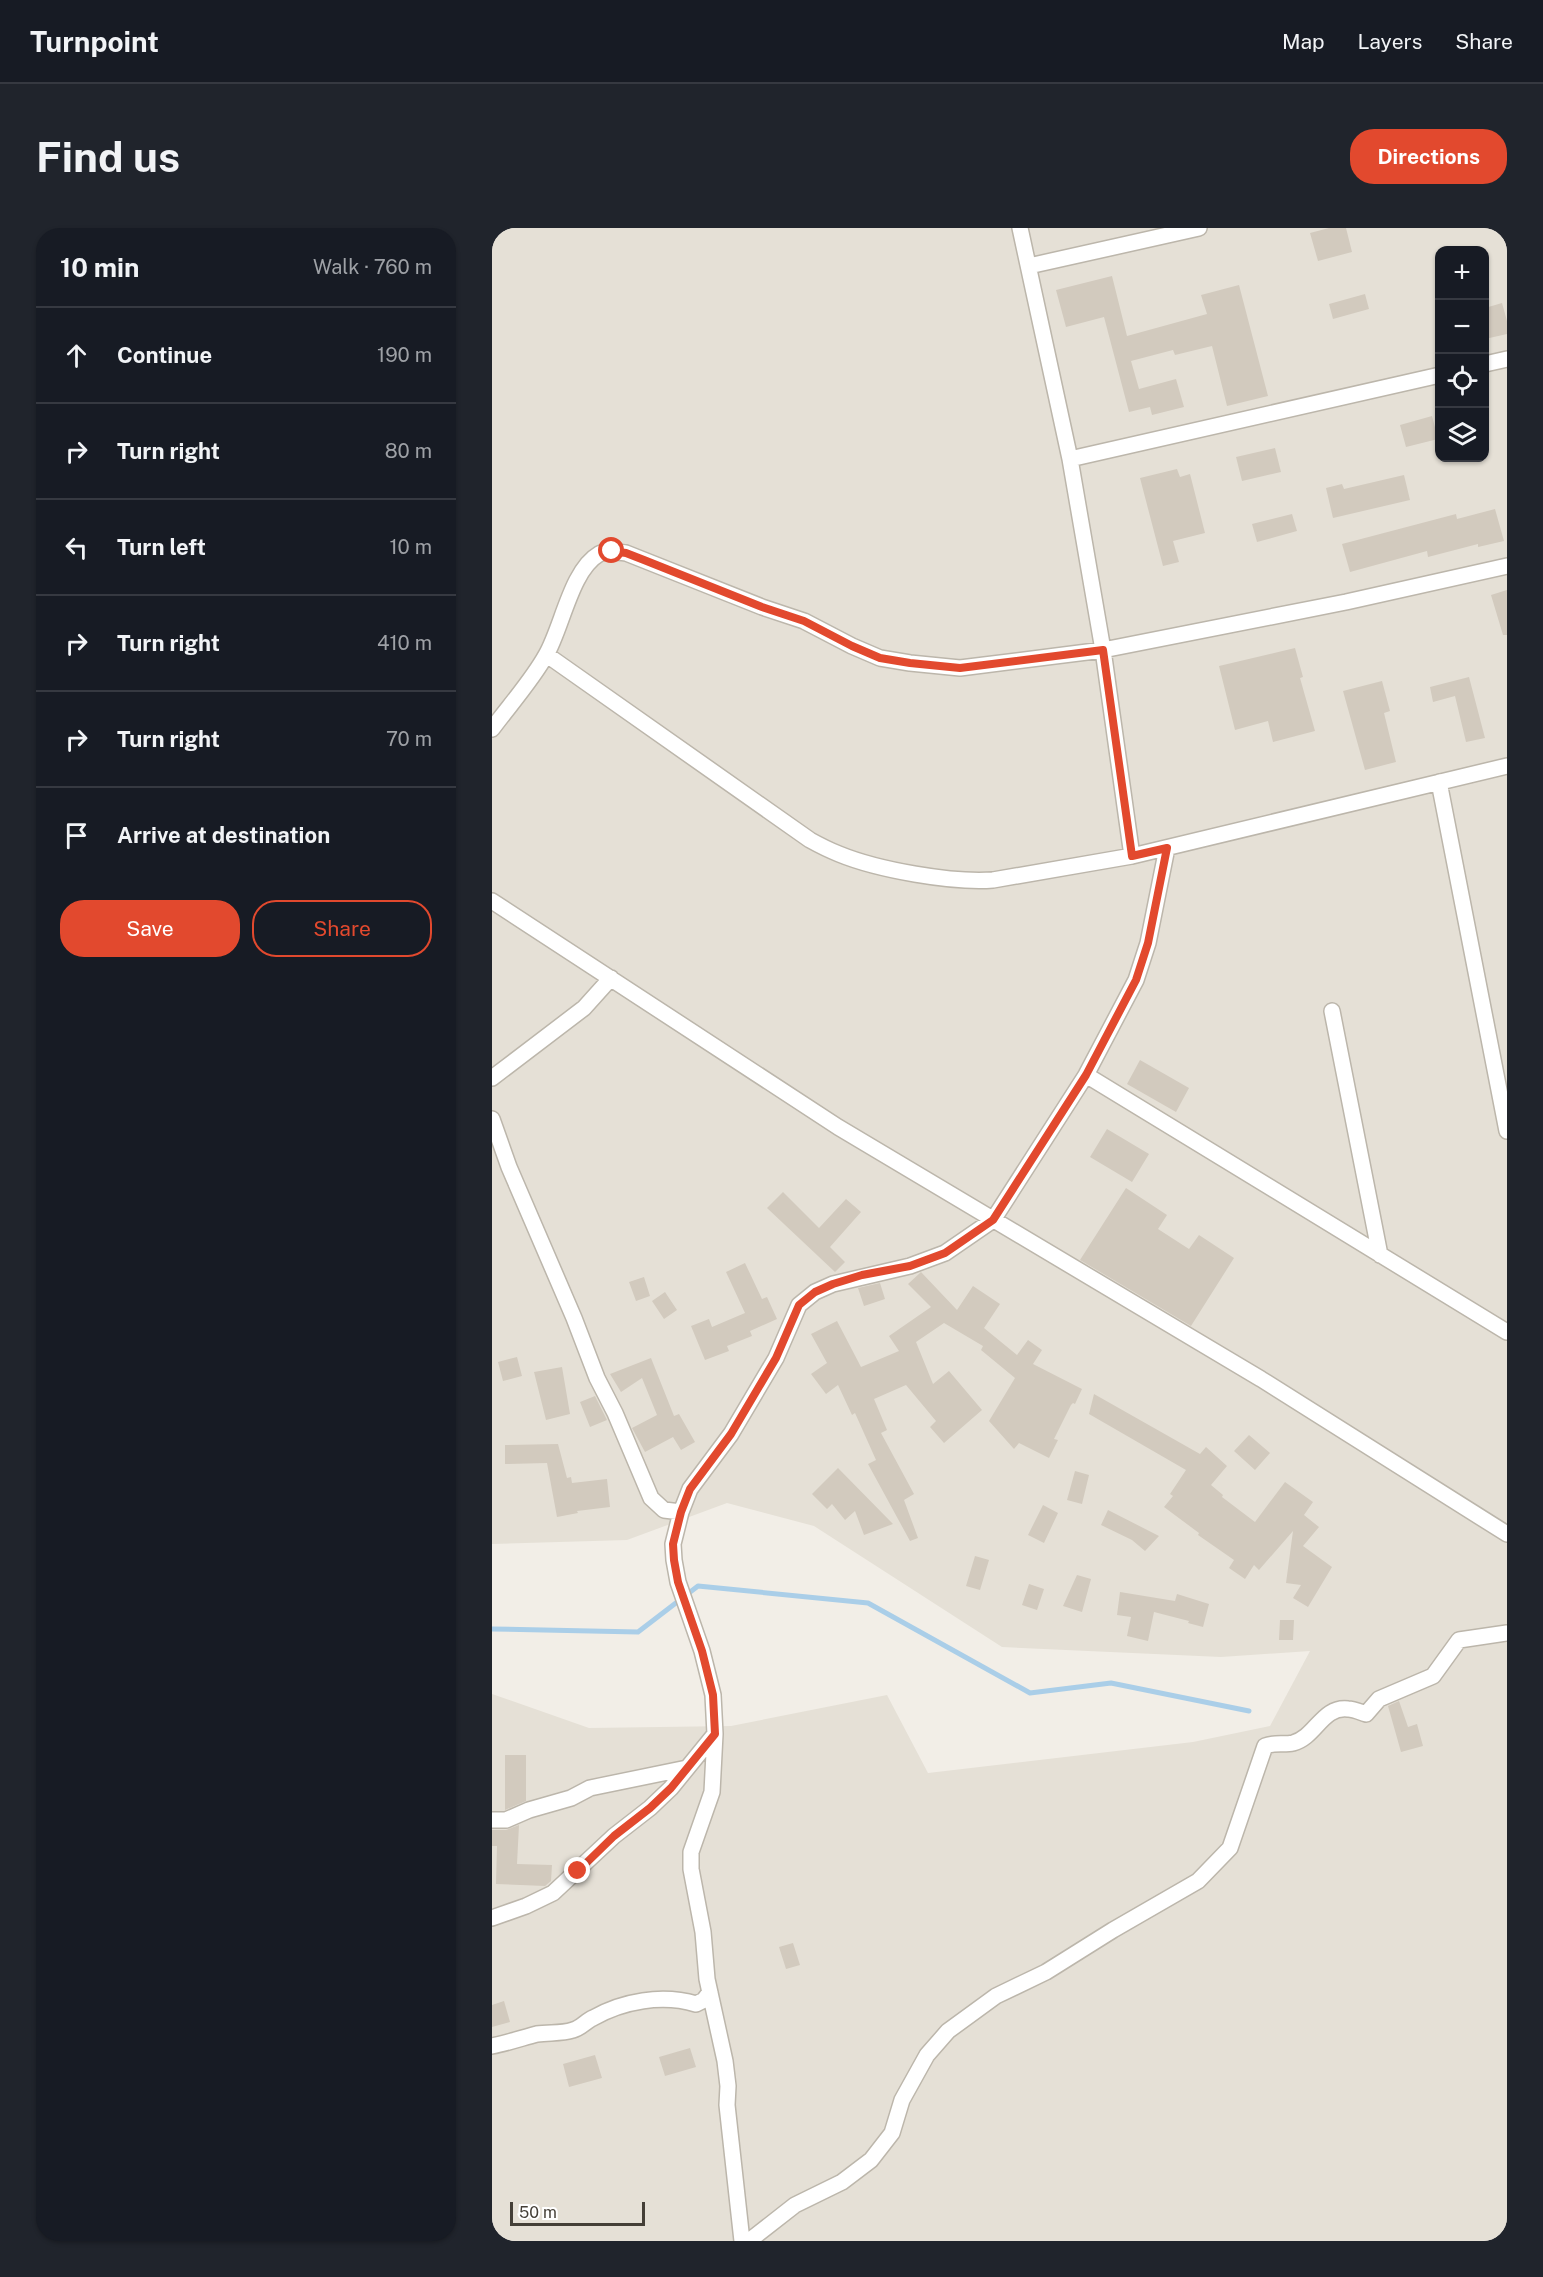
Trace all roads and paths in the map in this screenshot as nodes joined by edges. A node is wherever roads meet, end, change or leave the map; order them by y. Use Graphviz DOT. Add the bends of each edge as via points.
graph roads {
  1 [pos="1020,228"];
  2 [pos="1199,228"];
  3 [pos="1029,266"];
  4 [pos="1507,359"];
  5 [pos="1489,363"];
  6 [pos="1435,376"];
  7 [pos="1070,459"];
  8 [pos="1507,566"];
  9 [pos="1103,650"];
  10 [pos="547,655"];
  11 [pos="492,729"];
  12 [pos="1507,766"];
  13 [pos="1439,782"];
  14 [pos="1167,848"];
  15 [pos="1132,856"];
  16 [pos="492,901"];
  17 [pos="611,978"];
  18 [pos="1332,1011"];
  19 [pos="1086,1075"];
  20 [pos="492,1078"];
  21 [pos="492,1119"];
  22 [pos="1507,1131"];
  23 [pos="993,1220"];
  24 [pos="1380,1255"];
  25 [pos="1507,1332"];
  26 [pos="681,1512"];
  27 [pos="1507,1534"];
  28 [pos="1507,1633"];
  29 [pos="715,1734"];
  30 [pos="687,1768"];
  31 [pos="492,1820"];
  32 [pos="492,1918"];
  33 [pos="710,1992"];
  34 [pos="492,2046"];
  35 [pos="742,2241"];
  36 [pos="749,2241"];
  1 -- 3 [label="street"];
  2 -- 3 [label="street"];
  3 -- 7 [label="street"];
  4 -- 5 [label="street"];
  6 -- 7 [label="street"];
  7 -- 9 [label="street"];
  8 -- 9 [label="street"];
  9 -- 10 [label="street" via="960,668 880,658 804,621 635,556 612,551 589,562 573,587"];
  9 -- 15 [label="street"];
  10 -- 11 [label="street"];
  10 -- 15 [label="street" via="810,840 839,854 884,867 971,882"];
  12 -- 13 [label="street"];
  13 -- 14 [label="street"];
  13 -- 22 [label="street"];
  14 -- 15 [label="street"];
  14 -- 19 [label="street" via="1148,943 1136,980"];
  16 -- 17 [label="street"];
  17 -- 20 [label="street" via="584,1008"];
  17 -- 23 [label="street" via="838,1127"];
  18 -- 24 [label="street"];
  19 -- 23 [label="street"];
  19 -- 24 [label="street"];
  21 -- 26 [label="street" via="597,1378 651,1498 664,1509"];
  23 -- 26 [label="street" via="945,1253 910,1266 833,1284 799,1305 776,1358 731,1434 690,1489"];
  23 -- 27 [label="street" via="1261,1379"];
  24 -- 25 [label="street"];
  26 -- 29 [label="street" via="673,1544 674,1560 713,1695"];
  28 -- 36 [label="street" via="1459,1640 1433,1676 1379,1699 1366,1714 1347,1708 1332,1711 1313,1732 1292,1743 1265,1746 1230,1848 1198,1881 1046,1972 996,1996 948,2031 927,2055 902,2100 892,2133 871,2160 842,2182 795,2205"];
  29 -- 30 [label="street"];
  29 -- 33 [label="street" via="712,1792 691,1861"];
  30 -- 31 [label="street" via="590,1788 506,1820"];
  30 -- 32 [label="street" via="657,1801 553,1893"];
  33 -- 34 [label="street" via="696,2004 662,1998 622,2006 592,2018 576,2030"];
  33 -- 35 [label="street" via="725,2061"];
}
